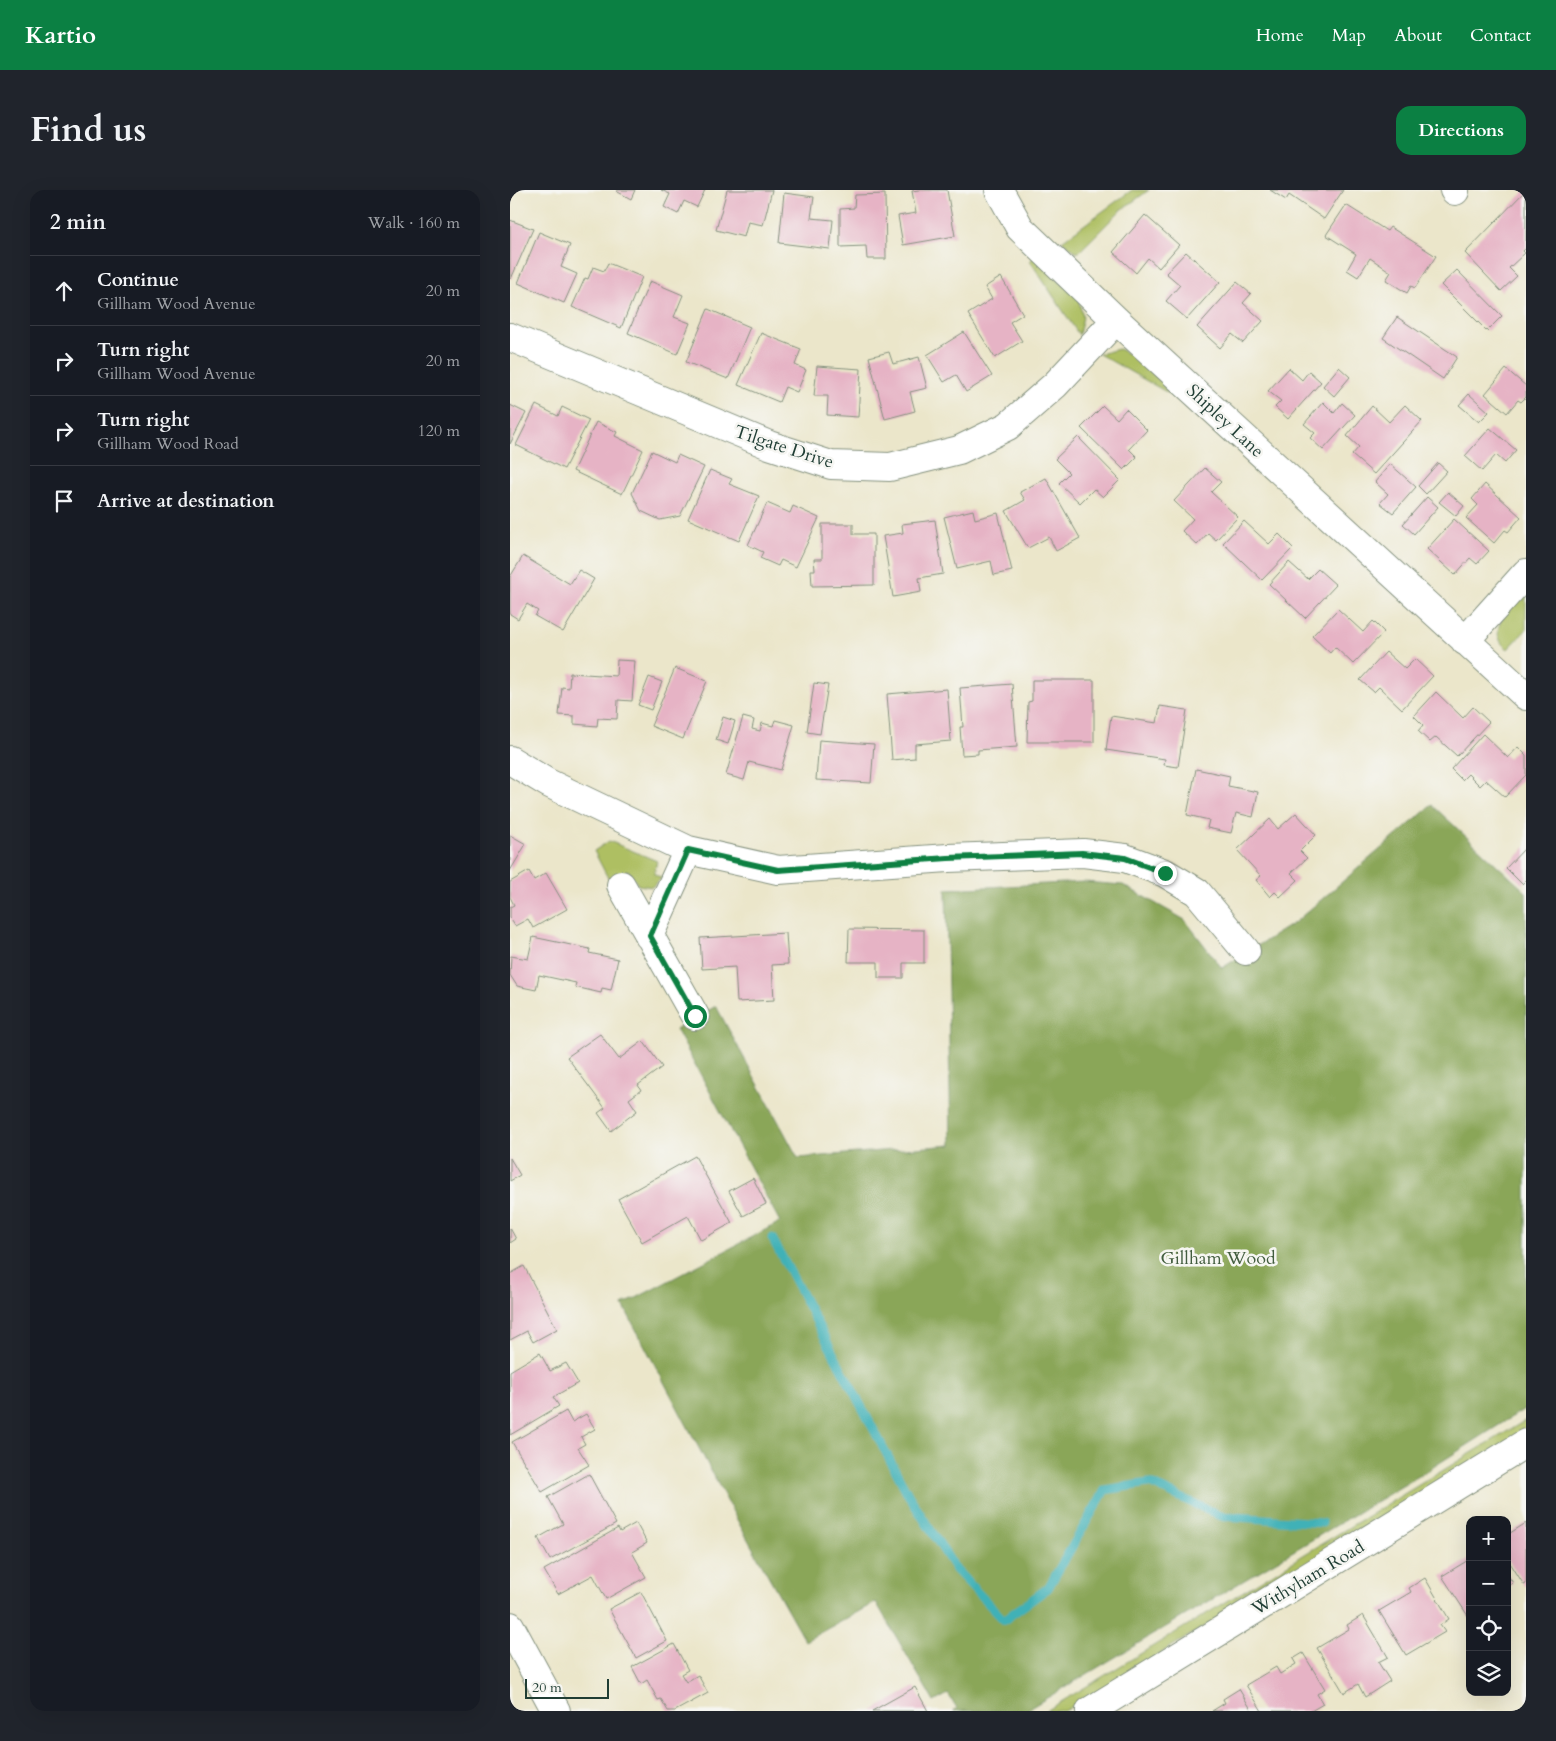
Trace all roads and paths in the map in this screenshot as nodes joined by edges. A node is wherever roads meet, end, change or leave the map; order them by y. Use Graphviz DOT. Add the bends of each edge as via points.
graph roads {
  1 [pos="999,190"];
  2 [pos="1116,320"];
  3 [pos="510,337"];
  4 [pos="1526,573"];
  5 [pos="1465,641"];
  6 [pos="1526,696"];
  7 [pos="510,760"];
  8 [pos="688,850"];
  9 [pos="621,885"];
  10 [pos="650,936"];
  11 [pos="1246,951"];
  12 [pos="695,1016"];
  13 [pos="1526,1444"];
  14 [pos="510,1626"];
  15 [pos="556,1711"];
  16 [pos="1090,1711"];
  1 -- 2 [label="street, Shipley Lane" via="1020,228"];
  2 -- 3 [label="street, Tilgate Drive" via="1055,385 1008,426 959,450 890,467 832,465 769,445"];
  2 -- 5 [label="street, Shipley Lane"];
  4 -- 5 [label="street"];
  5 -- 6 [label="street, Shipley Lane"];
  7 -- 8 [label="street" via="548,783"];
  8 -- 10 [label="street"];
  8 -- 11 [label="street" via="778,870 1075,853 1125,858 1165,873 1197,892"];
  9 -- 10 [label="street"];
  10 -- 12 [label="street"];
  13 -- 16 [label="street, Withyham Road"];
  14 -- 15 [label="street"];
}
